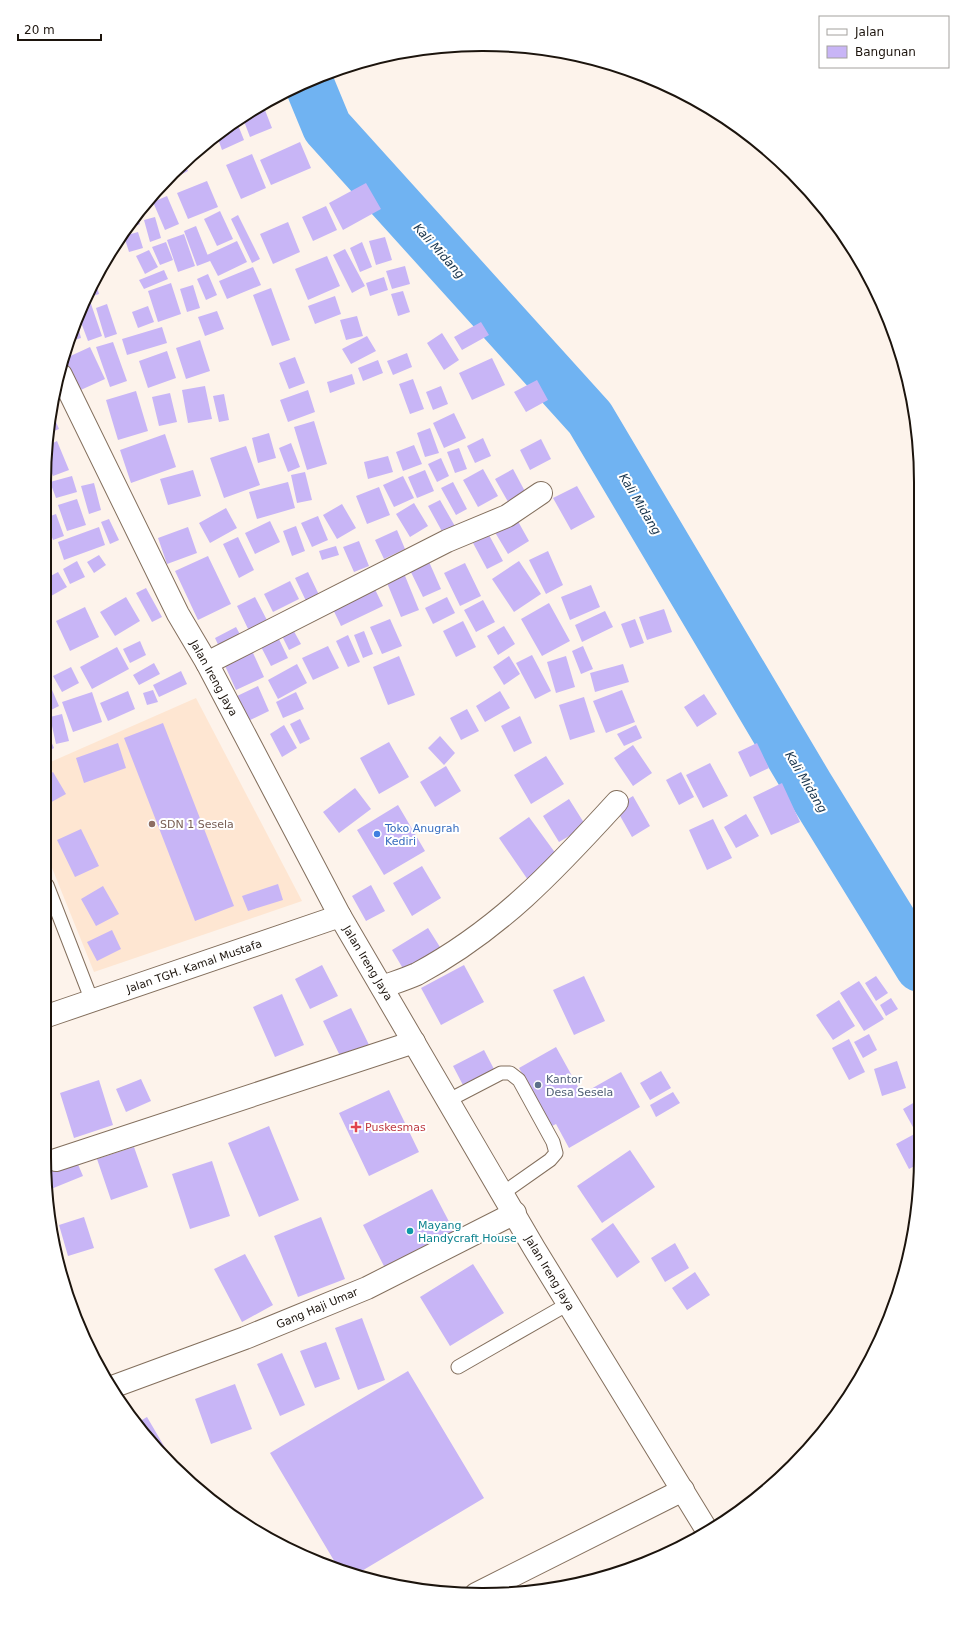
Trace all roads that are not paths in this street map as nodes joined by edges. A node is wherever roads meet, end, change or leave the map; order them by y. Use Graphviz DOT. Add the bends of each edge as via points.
graph roads {
  1 [pos="64,380"];
  2 [pos="541,493"];
  3 [pos="207,663"];
  4 [pos="617,802"];
  5 [pos="51,895"];
  6 [pos="340,916"];
  7 [pos="382,987"];
  8 [pos="92,1001"];
  9 [pos="51,1015"];
  10 [pos="414,1042"];
  11 [pos="449,1100"];
  12 [pos="56,1160"];
  13 [pos="503,1193"];
  14 [pos="515,1213"];
  15 [pos="568,1304"];
  16 [pos="458,1367"];
  17 [pos="117,1385"];
  18 [pos="683,1490"];
  19 [pos="704,1526"];
  20 [pos="488,1588"];
  1 -- 3 [label="street, Jalan Ireng Jaya" via="178,614"];
  2 -- 3 [label="street" via="507,516 447,541"];
  3 -- 6 [label="street, Jalan Ireng Jaya"];
  4 -- 7 [label="street" via="530,894 486,930 416,974"];
  5 -- 8 [label="lane"];
  6 -- 7 [label="street, Jalan Ireng Jaya"];
  6 -- 8 [label="street, Jalan TGH. Kamal Mustafa"];
  7 -- 10 [label="street, Jalan Ireng Jaya"];
  8 -- 9 [label="street, Jalan TGH. Kamal Mustafa"];
  10 -- 11 [label="street, Jalan Ireng Jaya"];
  10 -- 12 [label="street"];
  11 -- 13 [label="street, Jalan Ireng Jaya"];
  11 -- 13 [label="lane" via="501,1073 510,1073 519,1080 553,1142 556,1153"];
  13 -- 14 [label="street, Jalan Ireng Jaya"];
  14 -- 15 [label="street, Jalan Ireng Jaya"];
  14 -- 17 [label="street, Gang Haji Umar" via="367,1288 245,1338"];
  15 -- 16 [label="lane"];
  15 -- 18 [label="street, Jalan Ireng Jaya"];
  18 -- 19 [label="street, Jalan Ireng Jaya"];
  18 -- 20 [label="street"];
}
